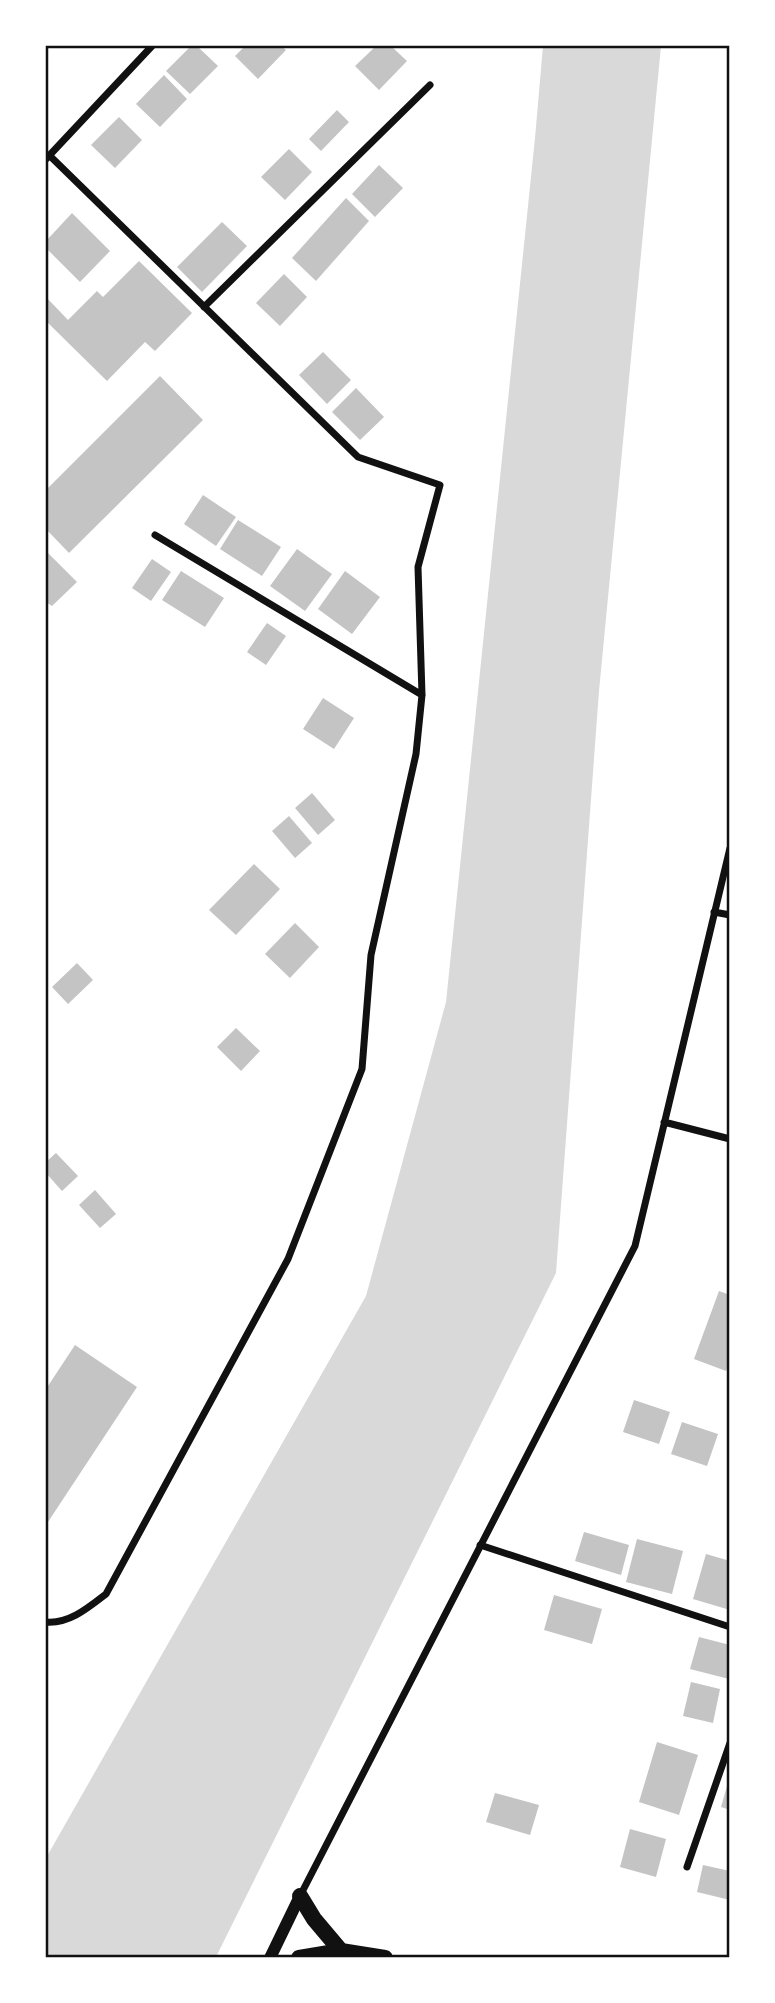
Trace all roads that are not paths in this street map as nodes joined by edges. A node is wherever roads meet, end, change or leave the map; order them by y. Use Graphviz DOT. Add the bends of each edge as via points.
graph roads {
  1 [pos="152,46"];
  2 [pos="430,85"];
  3 [pos="47,157"];
  4 [pos="204,307"];
  5 [pos="155,535"];
  6 [pos="422,695"];
  7 [pos="730,848"];
  8 [pos="714,912"];
  9 [pos="730,915"];
  10 [pos="664,1122"];
  11 [pos="730,1139"];
  12 [pos="480,1545"];
  13 [pos="46,1622"];
  14 [pos="730,1628"];
  15 [pos="730,1743"];
  16 [pos="687,1867"];
  17 [pos="300,1896"];
  18 [pos="341,1951"];
  19 [pos="270,1958"];
  20 [pos="299,1958"];
  21 [pos="385,1958"];
  1 -- 3 [label="street"];
  2 -- 4 [label="street"];
  3 -- 4 [label="street"];
  4 -- 6 [label="street" via="358,457 440,485 418,567"];
  5 -- 6 [label="street"];
  6 -- 13 [label="street" via="416,754 371,955 362,1069 288,1259 106,1594 85,1611 57,1623"];
  7 -- 8 [label="street"];
  8 -- 9 [label="street"];
  8 -- 10 [label="street"];
  10 -- 11 [label="street"];
  10 -- 12 [label="street" via="635,1246"];
  12 -- 14 [label="street"];
  12 -- 17 [label="street"];
  15 -- 16 [label="street"];
  17 -- 18 [label="main road"];
  17 -- 19 [label="street"];
  18 -- 20 [label="main road"];
  18 -- 21 [label="main road"];
}
